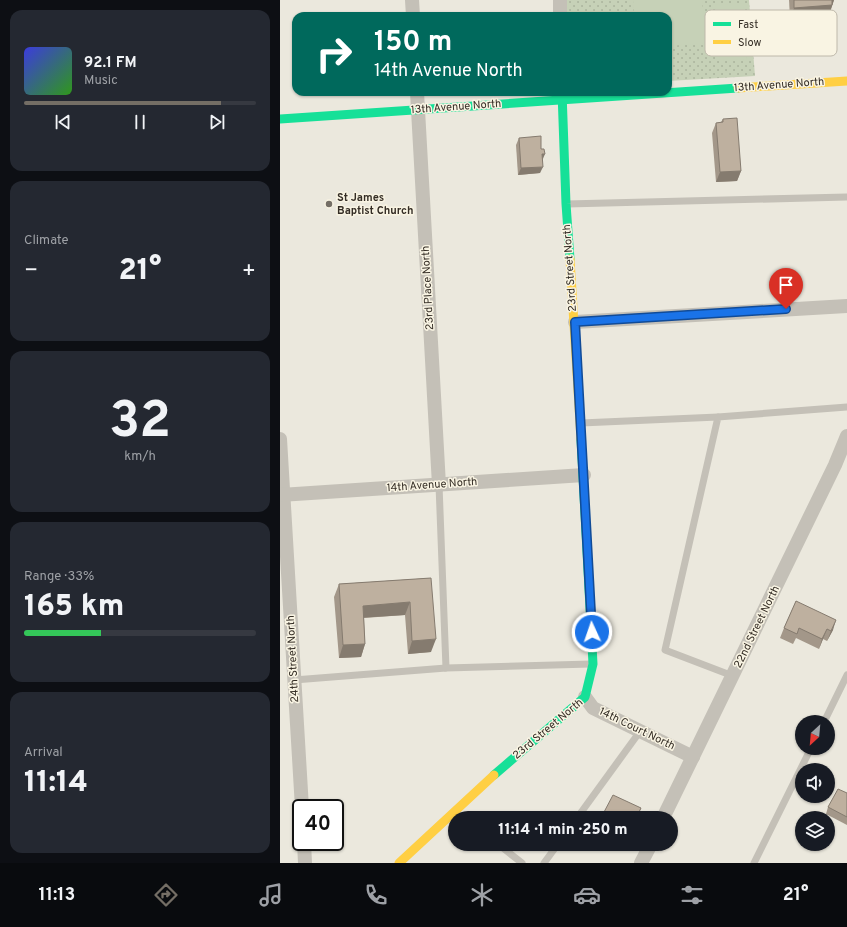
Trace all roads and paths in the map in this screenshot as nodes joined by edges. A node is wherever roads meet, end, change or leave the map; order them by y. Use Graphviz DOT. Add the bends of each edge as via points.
graph roads {
  1 [pos="412,0"];
  2 [pos="560,0"];
  3 [pos="413,12"];
  4 [pos="560,12"];
  5 [pos="847,81"];
  6 [pos="672,90"];
  7 [pos="417,96"];
  8 [pos="562,96"];
  9 [pos="418,110"];
  10 [pos="280,119"];
  11 [pos="847,197"];
  12 [pos="566,204"];
  13 [pos="847,306"];
  14 [pos="575,322"];
  15 [pos="847,407"];
  16 [pos="718,417"];
  17 [pos="580,423"];
  18 [pos="847,436"];
  19 [pos="280,439"];
  20 [pos="584,475"];
  21 [pos="439,485"];
  22 [pos="282,495"];
  23 [pos="593,664"];
  24 [pos="446,668"];
  25 [pos="847,675"];
  26 [pos="733,676"];
  27 [pos="294,680"];
  28 [pos="585,697"];
  29 [pos="827,715"];
  30 [pos="641,730"];
  31 [pos="808,755"];
  32 [pos="693,757"];
  33 [pos="301,799"];
  34 [pos="582,811"];
  35 [pos="666,811"];
  36 [pos="304,851"];
  37 [pos="507,851"];
  38 [pos="553,851"];
  39 [pos="647,851"];
  40 [pos="305,863"];
  41 [pos="399,863"];
  42 [pos="522,863"];
  43 [pos="544,863"];
  44 [pos="641,863"];
  45 [pos="754,863"];
  1 -- 3 [label="street"];
  2 -- 4 [label="street"];
  5 -- 6 [label="street, 13th Avenue North"];
  7 -- 9 [label="street, 23rd Place North"];
  8 -- 9 [label="street, 13th Avenue North"];
  8 -- 12 [label="street, 23rd Street North"];
  9 -- 10 [label="street, 13th Avenue North"];
  9 -- 21 [label="street, 23rd Place North"];
  11 -- 12 [label="lane"];
  12 -- 14 [label="street, 23rd Street North"];
  13 -- 14 [label="street"];
  14 -- 17 [label="street, 23rd Street North"];
  15 -- 16 [label="lane"];
  16 -- 17 [label="lane"];
  16 -- 26 [label="lane" via="665,650"];
  17 -- 20 [label="street, 23rd Street North"];
  18 -- 26 [label="street, 22nd Street North"];
  19 -- 22 [label="street, 24th Street North"];
  20 -- 21 [label="street, 14th Avenue North"];
  20 -- 23 [label="street, 23rd Street North"];
  21 -- 22 [label="street, 14th Avenue North"];
  21 -- 24 [label="lane"];
  22 -- 27 [label="street, 24th Street North"];
  23 -- 24 [label="lane"];
  23 -- 28 [label="street, 23rd Street North"];
  24 -- 27 [label="lane"];
  25 -- 29 [label="lane"];
  26 -- 32 [label="street, 22nd Street North"];
  27 -- 33 [label="street, 24th Street North"];
  28 -- 30 [label="street, 14th Court North" via="593,708"];
  28 -- 41 [label="street, 23rd Street North" via="483,784"];
  30 -- 32 [label="street, 14th Court North"];
  30 -- 34 [label="lane"];
  31 -- 45 [label="lane"];
  32 -- 35 [label="street, 22nd Street North"];
  36 -- 40 [label="street"];
  37 -- 42 [label="lane"];
  38 -- 43 [label="lane"];
  39 -- 44 [label="street"];
}
